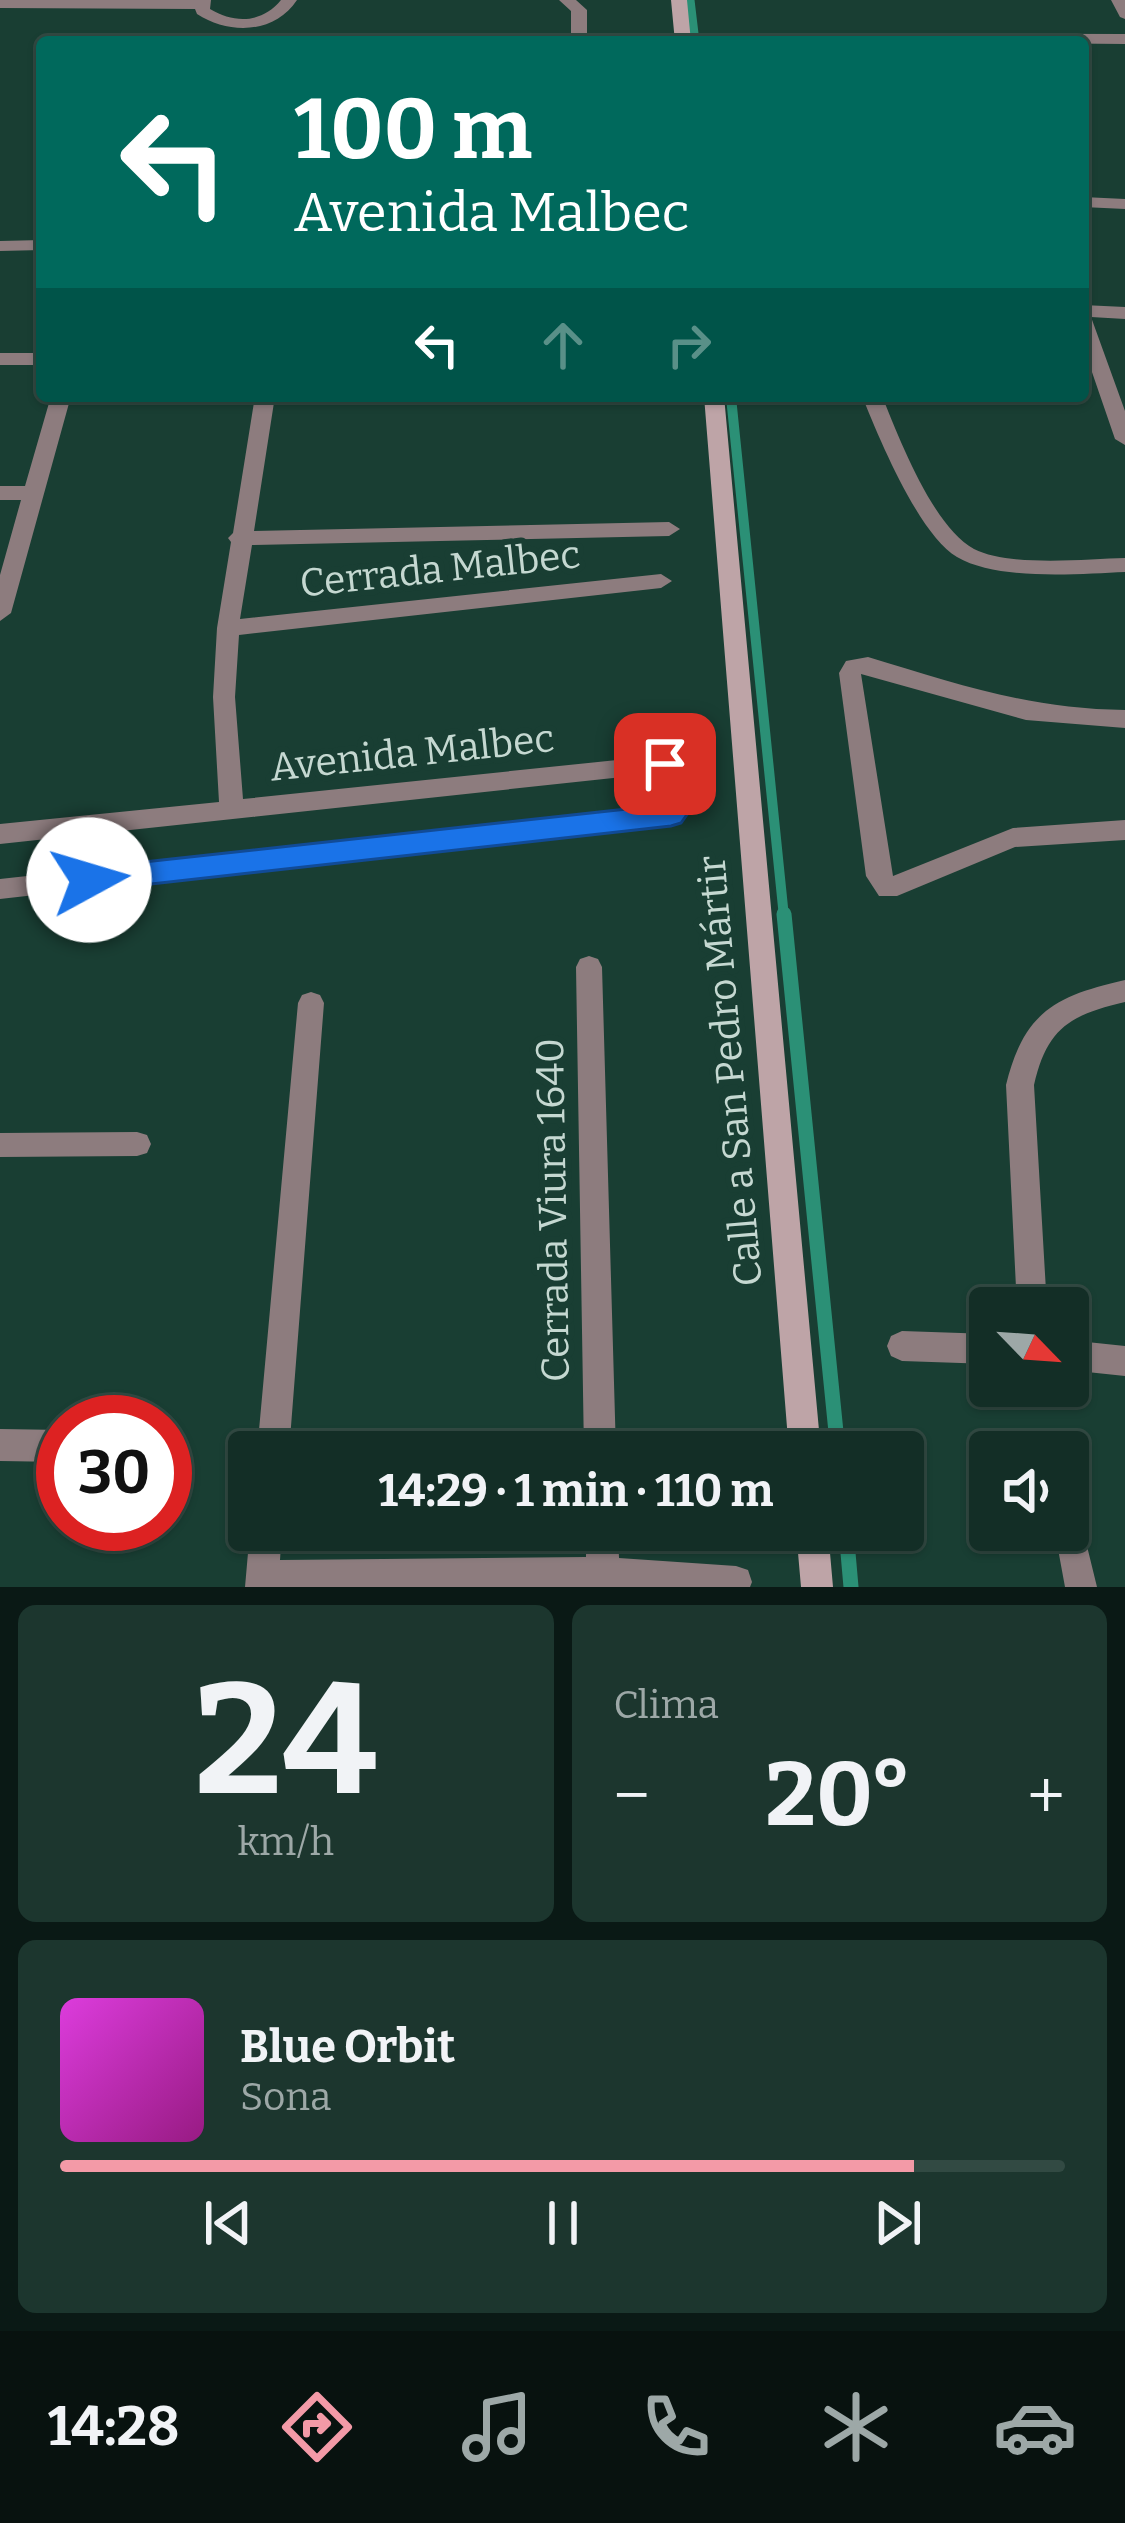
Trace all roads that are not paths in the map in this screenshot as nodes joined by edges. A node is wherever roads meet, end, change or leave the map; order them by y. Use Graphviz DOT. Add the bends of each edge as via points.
graph roads {
  1 [pos="289,0"];
  2 [pos="567,0"];
  3 [pos="679,0"];
  4 [pos="1119,0"];
  5 [pos="74,2"];
  6 [pos="202,2"];
  7 [pos="1,6"];
  8 [pos="1125,14"];
  9 [pos="801,35"];
  10 [pos="579,36"];
  11 [pos="682,36"];
  12 [pos="843,36"];
  13 [pos="1089,39"];
  14 [pos="1125,39"];
  15 [pos="1089,202"];
  16 [pos="1125,204"];
  17 [pos="36,245"];
  18 [pos="0,246"];
  19 [pos="1125,314"];
  20 [pos="1089,315"];
  21 [pos="1089,333"];
  22 [pos="0,359"];
  23 [pos="36,359"];
  24 [pos="60,402"];
  25 [pos="264,402"];
  26 [pos="715,402"];
  27 [pos="874,402"];
  28 [pos="1125,439"];
  29 [pos="0,493"];
  30 [pos="34,493"];
  31 [pos="669,529"];
  32 [pos="239,538"];
  33 [pos="1125,565"];
  34 [pos="661,581"];
  35 [pos="0,613"];
  36 [pos="228,628"];
  37 [pos="1125,719"];
  38 [pos="232,812"];
  39 [pos="1125,830"];
  40 [pos="0,834"];
  41 [pos="0,890"];
  42 [pos="590,967"];
  43 [pos="1125,991"];
  44 [pos="311,1003"];
  45 [pos="137,1144"];
  46 [pos="0,1145"];
  47 [pos="1031,1287"];
  48 [pos="902,1346"];
  49 [pos="969,1348"];
  50 [pos="1089,1357"];
  51 [pos="1125,1361"];
  52 [pos="275,1431"];
  53 [pos="600,1431"];
  54 [pos="803,1431"];
  55 [pos="0,1444"];
  56 [pos="36,1445"];
  57 [pos="264,1551"];
  58 [pos="602,1551"];
  59 [pos="814,1551"];
  60 [pos="1074,1551"];
  61 [pos="602,1573"];
  62 [pos="261,1582"];
  63 [pos="736,1582"];
  64 [pos="817,1587"];
  65 [pos="1081,1587"];
  1 -- 6 [label="street" via="277,16 242,24 211,18"];
  2 -- 10 [label="street" via="579,10"];
  3 -- 11 [label="main road"];
  4 -- 8 [label="street"];
  5 -- 6 [label="street"];
  5 -- 7 [label="street"];
  9 -- 12 [label="street"];
  13 -- 14 [label="street"];
  15 -- 16 [label="street"];
  17 -- 18 [label="street"];
  19 -- 20 [label="street"];
  21 -- 28 [label="street"];
  22 -- 23 [label="street"];
  24 -- 30 [label="street"];
  25 -- 32 [label="street"];
  26 -- 54 [label="main road, Calle a San Pedro Mártir"];
  27 -- 33 [label="street" via="891,447 965,553"];
  29 -- 30 [label="street"];
  30 -- 35 [label="street"];
  31 -- 32 [label="street, Cerrada Malbec"];
  32 -- 36 [label="street"];
  34 -- 36 [label="street, Cerrada Malbec"];
  36 -- 38 [label="street"];
  37 -- 39 [label="street" via="974,702 868,665 850,673 878,876 888,889 1013,838"];
  38 -- 40 [label="street, Avenida Malbec"];
  38 -- 41 [label="street, Avenida Malbec" via="665,764 691,789 671,815"];
  42 -- 53 [label="street, Cerrada Viura 1640"];
  43 -- 47 [label="street" via="1040,1026 1025,1054"];
  44 -- 52 [label="street"];
  45 -- 46 [label="street"];
  48 -- 49 [label="street"];
  50 -- 51 [label="street"];
  55 -- 56 [label="street"];
  57 -- 62 [label="street"];
  58 -- 61 [label="street"];
  59 -- 64 [label="main road"];
  60 -- 65 [label="street"];
  61 -- 62 [label="street"];
  61 -- 63 [label="street"];
}
